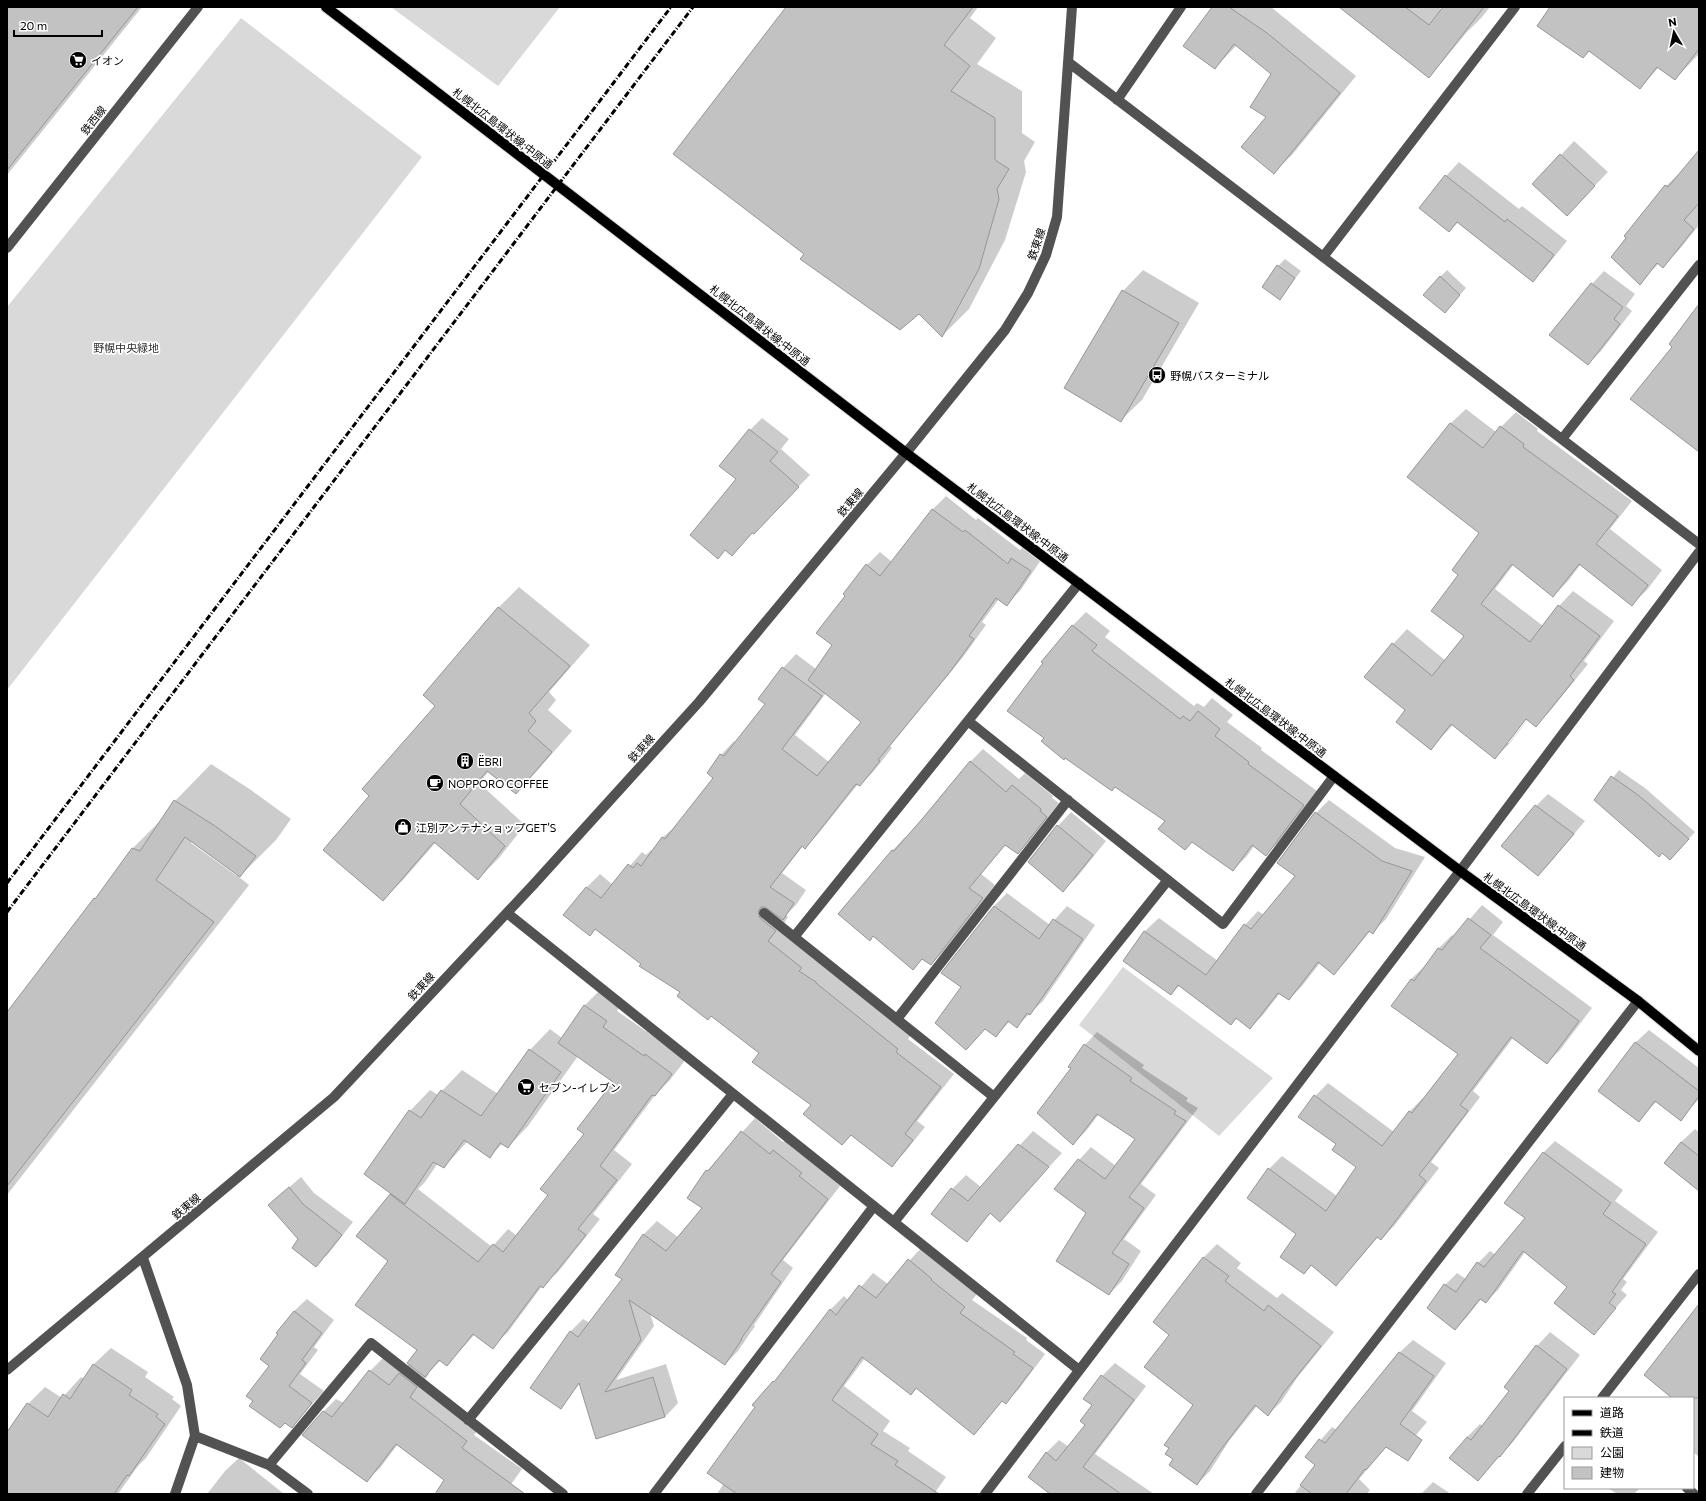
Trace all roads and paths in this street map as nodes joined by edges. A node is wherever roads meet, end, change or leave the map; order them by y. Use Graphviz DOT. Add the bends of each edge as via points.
graph roads {
  1 [pos="198,7"];
  2 [pos="326,7"];
  3 [pos="1072,7"];
  4 [pos="1181,7"];
  5 [pos="1515,7"];
  6 [pos="1068,62"];
  7 [pos="1117,100"];
  8 [pos="7,248"];
  9 [pos="1323,257"];
  10 [pos="1699,265"];
  11 [pos="1562,439"];
  12 [pos="906,453"];
  13 [pos="1699,544"];
  14 [pos="1699,552"];
  15 [pos="1079,583"];
  16 [pos="968,721"];
  17 [pos="1334,776"];
  18 [pos="1068,800"];
  19 [pos="1460,871"];
  20 [pos="1168,880"];
  21 [pos="507,913"];
  22 [pos="764,913"];
  23 [pos="794,937"];
  24 [pos="1638,1001"];
  25 [pos="897,1019"];
  26 [pos="1699,1051"];
  27 [pos="733,1094"];
  28 [pos="994,1097"];
  29 [pos="874,1206"];
  30 [pos="894,1222"];
  31 [pos="143,1258"];
  32 [pos="1698,1277"];
  33 [pos="7,1370"];
  34 [pos="1079,1370"];
  35 [pos="1603,1397"];
  36 [pos="468,1420"];
  37 [pos="196,1436"];
  38 [pos="1564,1447"];
  39 [pos="269,1465"];
  40 [pos="175,1494"];
  41 [pos="308,1494"];
  42 [pos="563,1494"];
  43 [pos="654,1494"];
  44 [pos="985,1494"];
  45 [pos="1256,1494"];
  46 [pos="1527,1494"];
  1 -- 8 [label="street, 鉄西線"];
  2 -- 12 [label="main road, 札幌北広島環状線;中原通"];
  3 -- 6 [label="street, 鉄東線"];
  4 -- 7 [label="street"];
  5 -- 9 [label="street"];
  6 -- 7 [label="street"];
  6 -- 12 [label="street, 鉄東線" via="1057,216 1046,255 1028,293 1005,330"];
  7 -- 9 [label="street"];
  9 -- 11 [label="street"];
  10 -- 11 [label="street"];
  11 -- 13 [label="street"];
  12 -- 15 [label="main road, 札幌北広島環状線;中原通"];
  12 -- 21 [label="street, 鉄東線" via="699,702"];
  14 -- 19 [label="street"];
  15 -- 16 [label="street"];
  15 -- 17 [label="main road, 札幌北広島環状線;中原通"];
  16 -- 18 [label="street"];
  16 -- 23 [label="street"];
  17 -- 19 [label="main road, 札幌北広島環状線;中原通"];
  17 -- 20 [label="street" via="1223,924"];
  18 -- 20 [label="street"];
  18 -- 25 [label="street"];
  19 -- 24 [label="main road, 札幌北広島環状線;中原通"];
  19 -- 34 [label="street"];
  20 -- 28 [label="street"];
  21 -- 27 [label="street"];
  21 -- 31 [label="street, 鉄東線" via="334,1097"];
  22 -- 23 [label="street"];
  23 -- 25 [label="street"];
  24 -- 26 [label="main road, 札幌北広島環状線;中原通"];
  24 -- 45 [label="street"];
  25 -- 28 [label="street"];
  27 -- 29 [label="street"];
  27 -- 36 [label="street"];
  28 -- 30 [label="street"];
  29 -- 30 [label="street"];
  29 -- 43 [label="street"];
  30 -- 34 [label="street"];
  31 -- 33 [label="street, 鉄東線"];
  31 -- 37 [label="street" via="187,1385"];
  32 -- 35 [label="street"];
  34 -- 44 [label="street"];
  36 -- 39 [label="street" via="370,1343"];
  36 -- 42 [label="street"];
  37 -- 39 [label="street"];
  37 -- 40 [label="street"];
  38 -- 46 [label="street"];
  39 -- 41 [label="street"];
}
